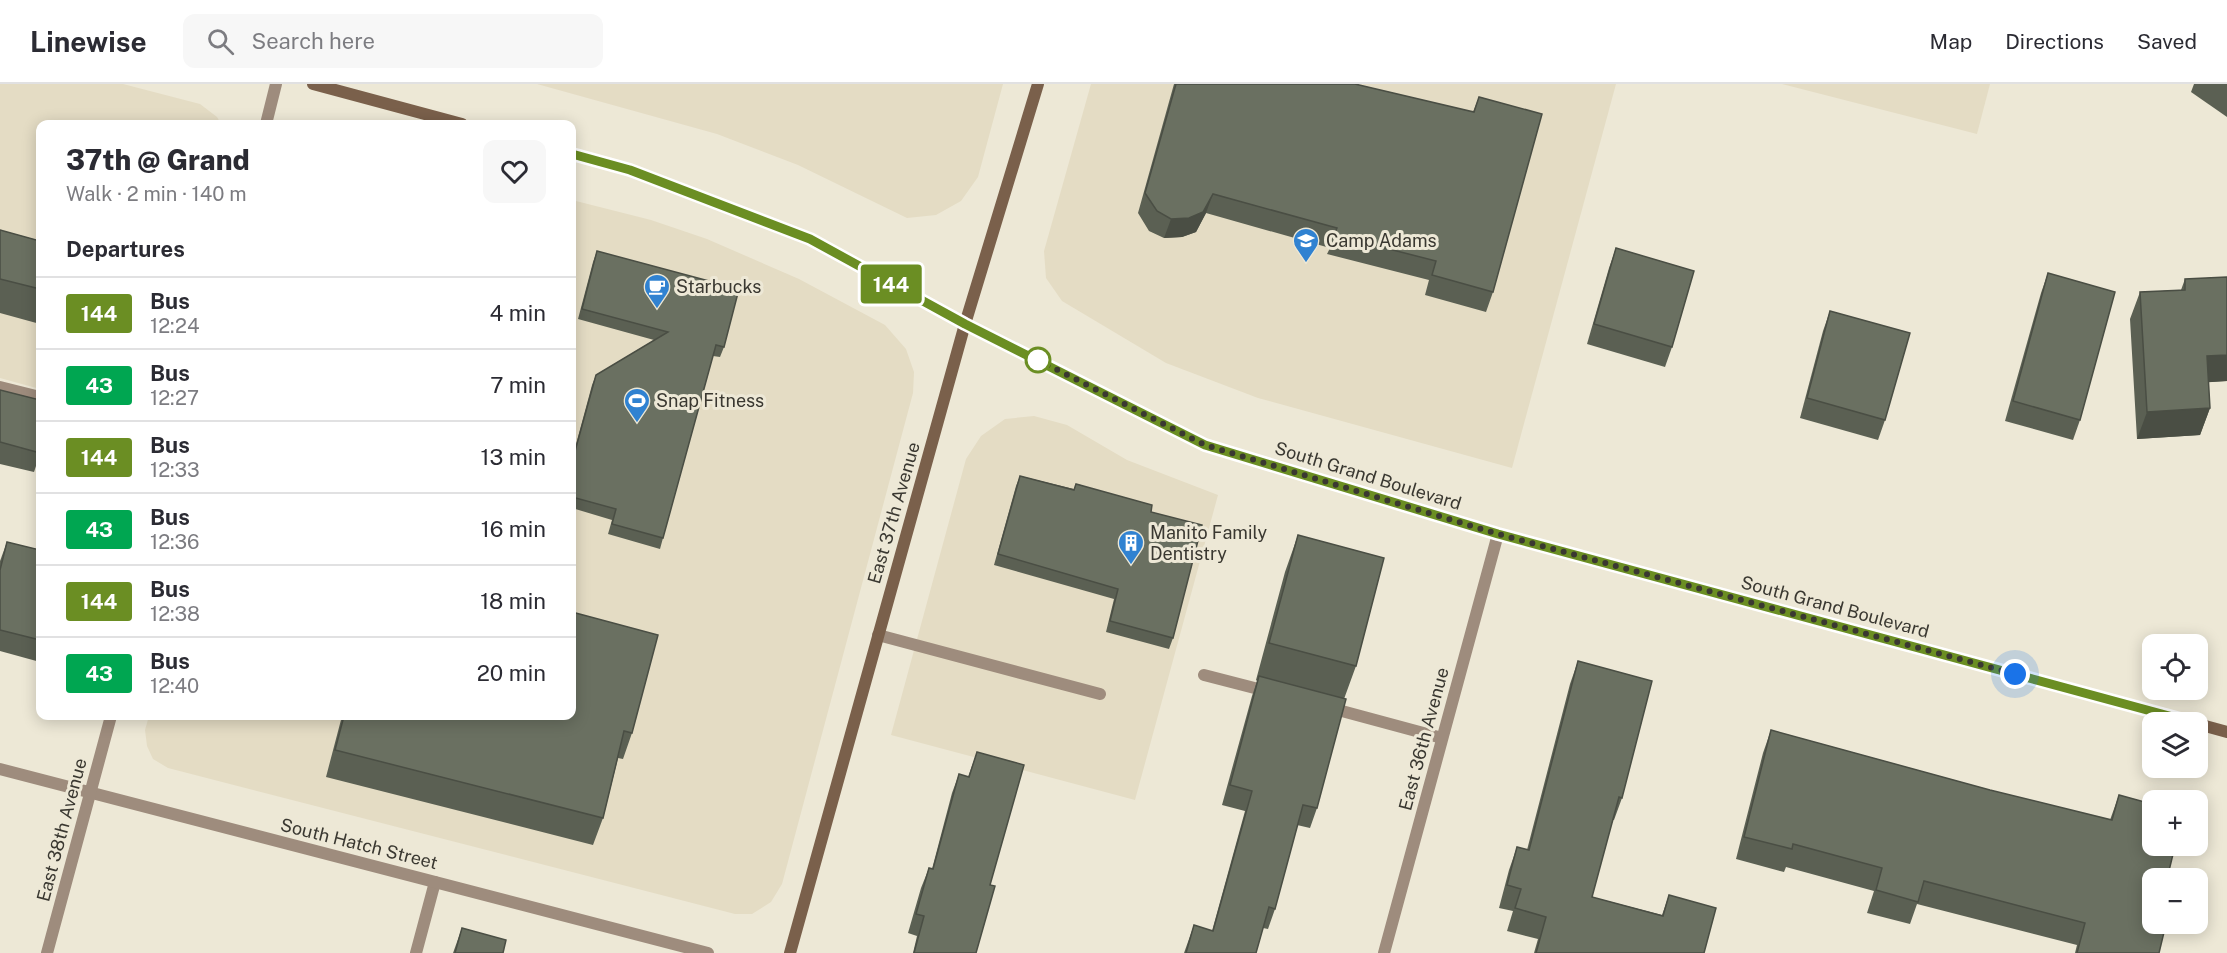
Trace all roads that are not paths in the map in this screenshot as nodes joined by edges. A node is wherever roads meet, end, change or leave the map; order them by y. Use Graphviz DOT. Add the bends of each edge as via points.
graph roads {
  1 [pos="276,84"];
  2 [pos="313,84"];
  3 [pos="1038,84"];
  4 [pos="267,120"];
  5 [pos="447,120"];
  6 [pos="576,155"];
  7 [pos="965,324"];
  8 [pos="0,387"];
  9 [pos="36,396"];
  10 [pos="1498,534"];
  11 [pos="878,635"];
  12 [pos="1204,675"];
  13 [pos="1100,694"];
  14 [pos="1285,696"];
  15 [pos="1320,706"];
  16 [pos="2155,712"];
  17 [pos="110,720"];
  18 [pos="2208,726"];
  19 [pos="2227,732"];
  20 [pos="1442,738"];
  21 [pos="0,769"];
  22 [pos="90,793"];
  23 [pos="435,882"];
  24 [pos="47,953"];
  25 [pos="416,953"];
  26 [pos="708,953"];
  27 [pos="790,953"];
  28 [pos="1384,953"];
  1 -- 4 [label="street"];
  2 -- 5 [label="main road"];
  3 -- 7 [label="main road, East 37th Avenue"];
  6 -- 7 [label="main road, South Grand Boulevard" via="630,170 810,239"];
  7 -- 10 [label="main road, South Grand Boulevard" via="1205,445"];
  7 -- 11 [label="main road, East 37th Avenue"];
  8 -- 9 [label="street"];
  10 -- 16 [label="main road, South Grand Boulevard"];
  10 -- 20 [label="street, East 36th Avenue"];
  11 -- 13 [label="street"];
  11 -- 27 [label="main road, East 37th Avenue"];
  12 -- 14 [label="street"];
  15 -- 20 [label="street"];
  17 -- 22 [label="street, East 38th Avenue"];
  18 -- 19 [label="main road, South Grand Boulevard"];
  20 -- 28 [label="street, East 36th Avenue"];
  21 -- 22 [label="street, South Hatch Street"];
  22 -- 23 [label="street, South Hatch Street"];
  22 -- 24 [label="street, East 38th Avenue"];
  23 -- 25 [label="street"];
  23 -- 26 [label="street, South Hatch Street"];
}
